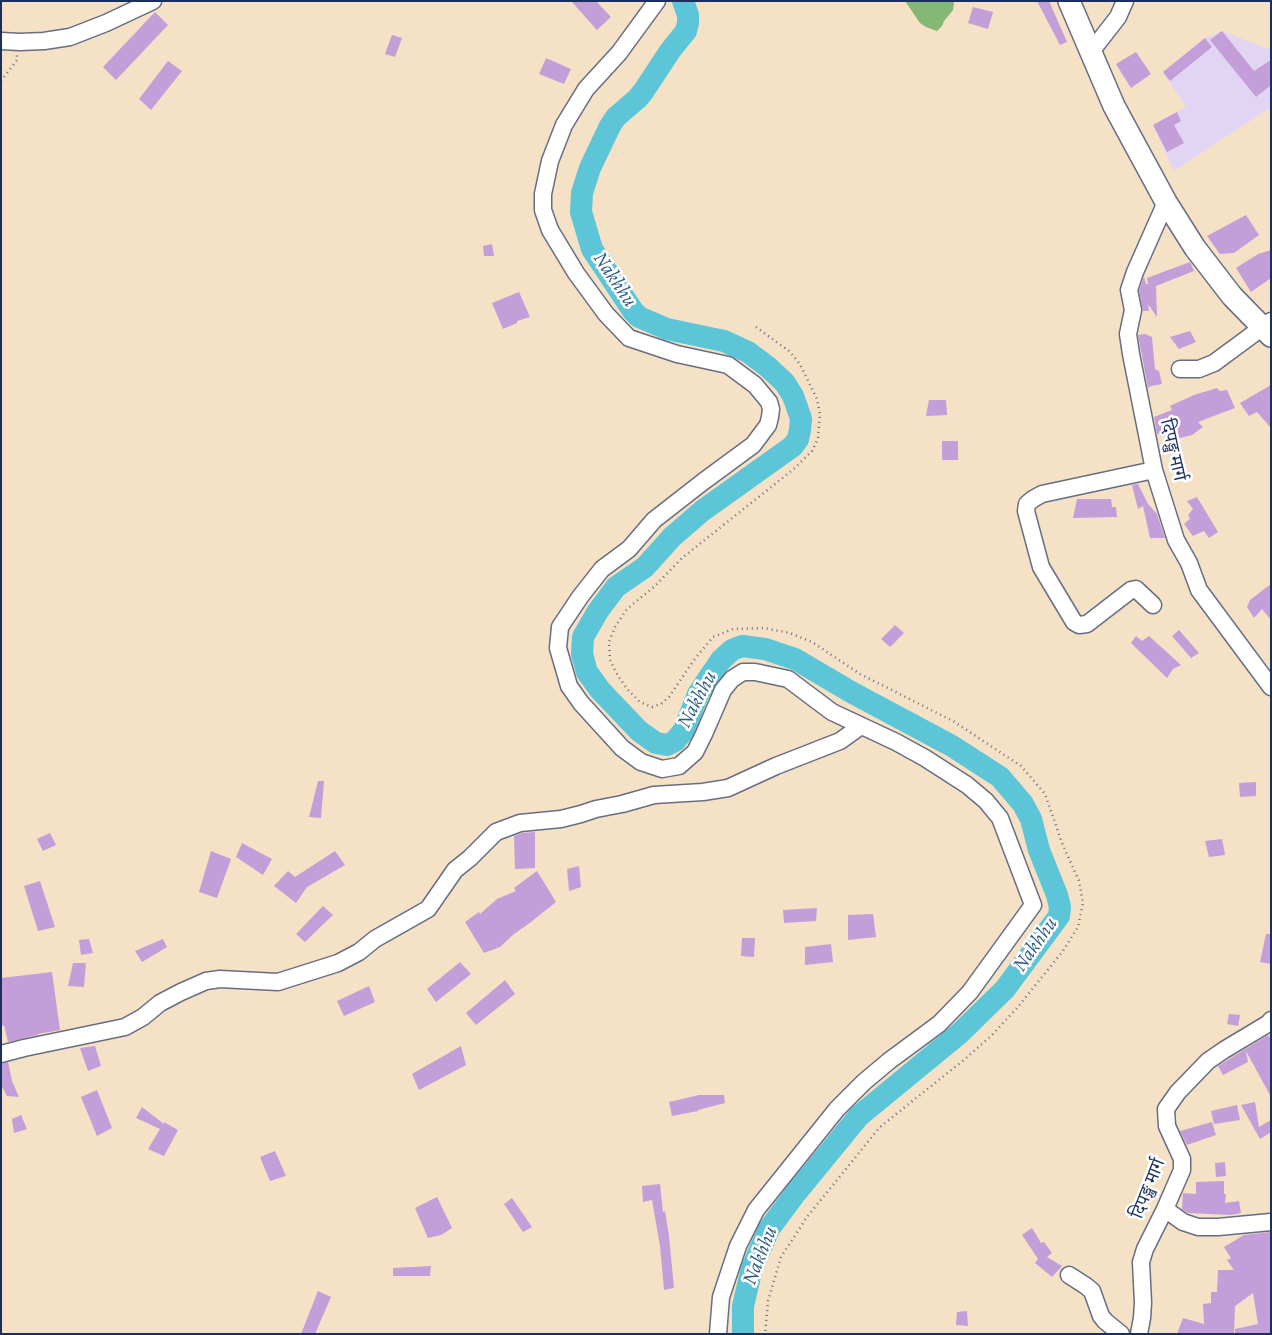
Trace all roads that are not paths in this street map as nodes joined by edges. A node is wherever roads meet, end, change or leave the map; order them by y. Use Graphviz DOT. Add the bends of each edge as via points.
graph roads {
  1 [pos="153,1"];
  2 [pos="657,1"];
  3 [pos="1070,1"];
  4 [pos="1125,1"];
  5 [pos="1,41"];
  6 [pos="1090,52"];
  7 [pos="1166,202"];
  8 [pos="1268,328"];
  9 [pos="1180,369"];
  10 [pos="1154,470"];
  11 [pos="1153,605"];
  12 [pos="1271,687"];
  13 [pos="861,726"];
  14 [pos="1271,1020"];
  15 [pos="1,1054"];
  16 [pos="1165,1210"];
  17 [pos="1271,1222"];
  18 [pos="1069,1274"];
  19 [pos="718,1334"];
  20 [pos="1121,1334"];
  21 [pos="1139,1334"];
  1 -- 5 [label="street" via="70,37"];
  2 -- 13 [label="street" via="619,53 586,89 564,125 548,171 543,210 550,230 576,273 606,314 629,338 677,354 728,365 755,385 765,397 771,409 770,417 753,445 654,520 629,549 602,569 560,627 558,648 564,670 569,686 581,703 622,748 641,762 662,768 679,766 695,752 723,690 743,672 788,680 832,712"];
  3 -- 6 [label="main road"];
  4 -- 6 [label="street" via="1118,17"];
  6 -- 7 [label="main road" via="1114,106"];
  7 -- 8 [label="main road" via="1195,248 1232,296"];
  7 -- 10 [label="street, दिपङ्ख मार्ग" via="1129,290 1133,310 1128,334"];
  8 -- 9 [label="street" via="1214,363 1199,369"];
  10 -- 11 [label="street" via="1042,494 1027,504 1026,511 1041,567 1074,622 1087,624 1131,590 1136,589"];
  10 -- 12 [label="street, दिपङ्ख मार्ग" via="1176,540 1200,590"];
  13 -- 15 [label="street" via="840,741 728,788 654,794 560,819 520,823 496,832 455,870 428,909 338,963 278,982 206,981 160,1003 125,1027"];
  13 -- 19 [label="street" via="925,758 986,800 1000,818 1033,905 970,992 939,1024 889,1061 837,1109 756,1210 738,1246 721,1296"];
  14 -- 16 [label="street, दिपङ्ख मार्ग" via="1208,1062 1166,1109 1167,1126 1182,1159 1182,1170"];
  16 -- 17 [label="street" via="1198,1227"];
  16 -- 21 [label="street, दिपङ्ख मार्ग" via="1144,1249 1141,1262 1142,1318"];
  18 -- 20 [label="street" via="1092,1291 1101,1316"];
}
